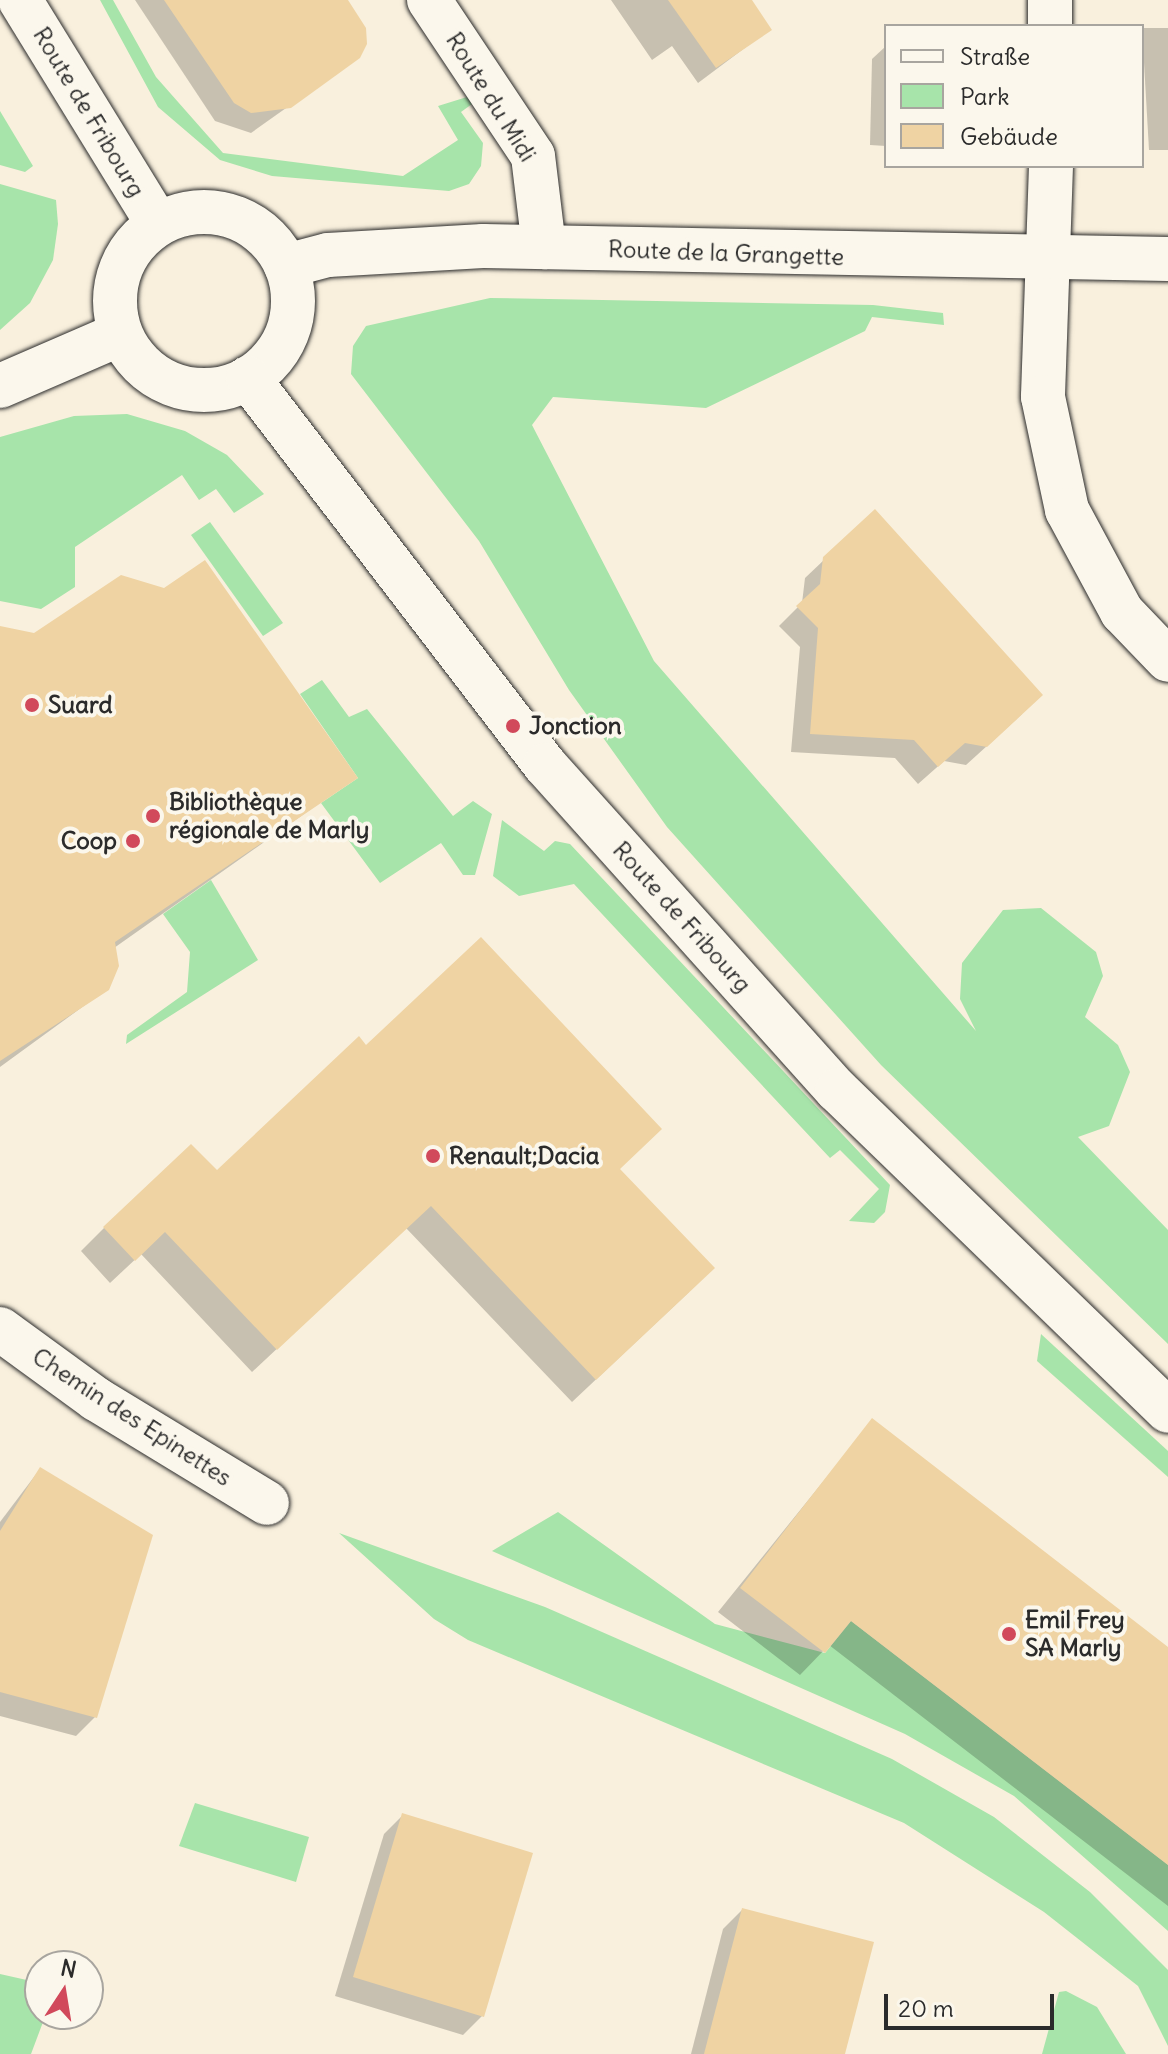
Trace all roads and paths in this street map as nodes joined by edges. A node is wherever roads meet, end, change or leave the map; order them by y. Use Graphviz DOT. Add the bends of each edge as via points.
graph roads {
  1 [pos="20,0"];
  2 [pos="429,0"];
  3 [pos="1050,0"];
  4 [pos="1050,24"];
  5 [pos="1051,168"];
  6 [pos="158,224"];
  7 [pos="544,247"];
  8 [pos="1168,259"];
  9 [pos="1052,260"];
  10 [pos="286,266"];
  11 [pos="120,334"];
  12 [pos="248,378"];
  13 [pos="0,386"];
  14 [pos="1168,660"];
  15 [pos="0,1329"];
  16 [pos="1168,1411"];
  17 [pos="267,1503"];
  1 -- 6 [label="main road, Route de Fribourg"];
  2 -- 7 [label="main road, Route du Midi" via="533,156"];
  3 -- 4 [label="main road"];
  5 -- 9 [label="main road"];
  6 -- 10 [label="main road, Route de Fribourg" via="181,215 231,216 272,244"];
  6 -- 11 [label="main road, Route de Fribourg" via="119,272"];
  7 -- 9 [label="main road, Route de la Grangette"];
  7 -- 10 [label="main road, Route de la Grangette" via="328,255"];
  8 -- 9 [label="main road, Route de la Grangette"];
  9 -- 14 [label="main road" via="1043,397 1067,510 1122,612"];
  10 -- 12 [label="main road" via="293,290 284,341"];
  11 -- 12 [label="main road" via="162,380 192,389"];
  11 -- 13 [label="main road"];
  12 -- 16 [label="main road, Route de Fribourg" via="545,765 837,1090"];
  15 -- 17 [label="main road, Chemin des Epinettes" via="96,1399"];
}
